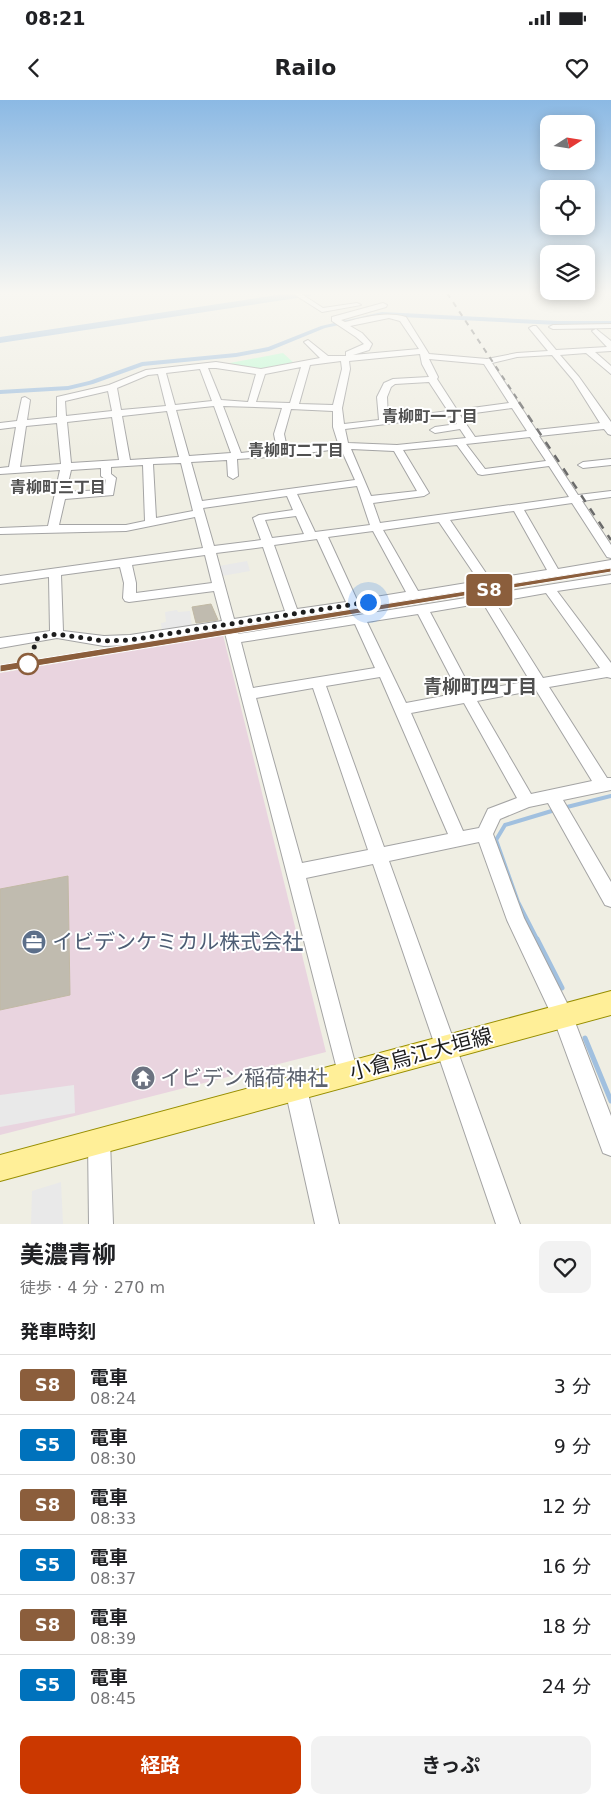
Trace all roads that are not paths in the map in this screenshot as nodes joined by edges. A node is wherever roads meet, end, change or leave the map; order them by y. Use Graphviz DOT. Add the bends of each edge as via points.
graph roads {
  1 [pos="312,345"];
  2 [pos="367,345"];
  3 [pos="419,345"];
  4 [pos="547,345"];
  5 [pos="611,348"];
  6 [pos="589,351"];
  7 [pos="553,353"];
  8 [pos="424,354"];
  9 [pos="345,358"];
  10 [pos="326,359"];
  11 [pos="611,361"];
  12 [pos="487,362"];
  13 [pos="601,362"];
  14 [pos="306,363"];
  15 [pos="203,366"];
  16 [pos="161,371"];
  17 [pos="611,371"];
  18 [pos="261,372"];
  19 [pos="432,379"];
  20 [pos="112,387"];
  21 [pos="25,400"];
  22 [pos="218,403"];
  23 [pos="251,405"];
  24 [pos="514,405"];
  25 [pos="290,407"];
  26 [pos="170,408"];
  27 [pos="337,408"];
  28 [pos="455,412"];
  29 [pos="118,414"];
  30 [pos="62,421"];
  31 [pos="384,423"];
  32 [pos="21,425"];
  33 [pos="0,426"];
  34 [pos="464,426"];
  35 [pos="338,427"];
  36 [pos="609,428"];
  37 [pos="435,430"];
  38 [pos="532,433"];
  39 [pos="472,440"];
  40 [pos="459,441"];
  41 [pos="344,447"];
  42 [pos="397,448"];
  43 [pos="282,452"];
  44 [pos="234,456"];
  45 [pos="185,459"];
  46 [pos="148,461"];
  47 [pos="611,462"];
  48 [pos="125,463"];
  49 [pos="551,463"];
  50 [pos="106,464"];
  51 [pos="583,466"];
  52 [pos="66,467"];
  53 [pos="7,471"];
  54 [pos="233,476"];
  55 [pos="362,482"];
  56 [pos="0,483"];
  57 [pos="291,492"];
  58 [pos="611,494"];
  59 [pos="60,496"];
  60 [pos="575,498"];
  61 [pos="368,500"];
  62 [pos="517,507"];
  63 [pos="199,509"];
  64 [pos="300,512"];
  65 [pos="442,517"];
  66 [pos="151,523"];
  67 [pos="376,527"];
  68 [pos="54,529"];
  69 [pos="0,531"];
  70 [pos="316,535"];
  71 [pos="267,542"];
  72 [pos="210,550"];
  73 [pos="611,554"];
  74 [pos="125,562"];
  75 [pos="611,564"];
  76 [pos="55,572"];
  77 [pos="555,573"];
  78 [pos="611,578"];
  79 [pos="0,580"];
  80 [pos="486,583"];
  81 [pos="219,586"];
  82 [pos="548,589"];
  83 [pos="414,595"];
  84 [pos="486,598"];
  85 [pos="353,604"];
  86 [pos="422,609"];
  87 [pos="292,614"];
  88 [pos="359,618"];
  89 [pos="229,624"];
  90 [pos="57,634"];
  91 [pos="233,639"];
  92 [pos="0,643"];
  93 [pos="384,671"];
  94 [pos="610,672"];
  95 [pos="318,683"];
  96 [pos="538,683"];
  97 [pos="248,694"];
  98 [pos="467,696"];
  99 [pos="402,709"];
  100 [pos="607,785"];
  101 [pos="527,801"];
  102 [pos="557,804"];
  103 [pos="485,834"];
  104 [pos="458,838"];
  105 [pos="378,856"];
  106 [pos="296,872"];
  107 [pos="611,899"];
  108 [pos="611,1003"];
  109 [pos="563,1016"];
  110 [pos="446,1047"];
  111 [pos="347,1074"];
  112 [pos="296,1089"];
  113 [pos="99,1141"];
  114 [pos="611,1145"];
  115 [pos="0,1168"];
  116 [pos="101,1224"];
  117 [pos="327,1224"];
  118 [pos="508,1224"];
  1 -- 10 [label="street"];
  2 -- 9 [label="street"];
  3 -- 8 [label="street"];
  4 -- 7 [label="street"];
  5 -- 6 [label="street"];
  6 -- 7 [label="street"];
  6 -- 13 [label="street"];
  7 -- 12 [label="street" via="516,355"];
  7 -- 36 [label="street" via="576,379"];
  8 -- 9 [label="street"];
  8 -- 12 [label="street"];
  8 -- 19 [label="street" via="434,377"];
  9 -- 10 [label="street"];
  9 -- 27 [label="street" via="346,369"];
  10 -- 14 [label="street"];
  11 -- 13 [label="street"];
  12 -- 24 [label="street"];
  13 -- 17 [label="street"];
  14 -- 18 [label="street"];
  14 -- 25 [label="street"];
  15 -- 16 [label="street"];
  15 -- 18 [label="street"];
  15 -- 22 [label="street"];
  16 -- 20 [label="street" via="146,373"];
  16 -- 26 [label="street"];
  18 -- 23 [label="street"];
  19 -- 28 [label="street"];
  19 -- 31 [label="street" via="387,385 382,397"];
  20 -- 29 [label="street"];
  20 -- 30 [label="street" via="60,399"];
  21 -- 32 [label="street"];
  22 -- 23 [label="street"];
  22 -- 26 [label="street"];
  22 -- 44 [label="street"];
  23 -- 25 [label="street"];
  24 -- 28 [label="street"];
  24 -- 38 [label="street"];
  25 -- 27 [label="street"];
  25 -- 43 [label="street" via="279,434"];
  26 -- 29 [label="street"];
  26 -- 45 [label="street"];
  27 -- 35 [label="street"];
  28 -- 31 [label="street"];
  28 -- 34 [label="street"];
  29 -- 30 [label="street"];
  29 -- 48 [label="street"];
  30 -- 32 [label="street"];
  30 -- 52 [label="street"];
  31 -- 35 [label="street"];
  32 -- 33 [label="street"];
  32 -- 53 [label="street"];
  34 -- 37 [label="street"];
  34 -- 39 [label="street"];
  35 -- 41 [label="street"];
  36 -- 38 [label="street"];
  38 -- 39 [label="street"];
  38 -- 49 [label="street"];
  39 -- 40 [label="street"];
  40 -- 42 [label="street"];
  40 -- 49 [label="street" via="482,472"];
  41 -- 42 [label="street"];
  41 -- 43 [label="street"];
  41 -- 55 [label="street"];
  42 -- 61 [label="street" via="424,493"];
  43 -- 44 [label="street"];
  44 -- 45 [label="street"];
  44 -- 54 [label="street"];
  45 -- 46 [label="street"];
  45 -- 63 [label="street"];
  46 -- 48 [label="street"];
  46 -- 66 [label="street"];
  47 -- 51 [label="street"];
  48 -- 50 [label="street"];
  49 -- 60 [label="street"];
  50 -- 52 [label="street"];
  50 -- 59 [label="street" via="106,476 111,478 109,492"];
  52 -- 53 [label="street"];
  52 -- 59 [label="street"];
  53 -- 56 [label="street"];
  55 -- 57 [label="street"];
  55 -- 61 [label="street"];
  57 -- 63 [label="street"];
  57 -- 64 [label="street"];
  58 -- 60 [label="street"];
  59 -- 68 [label="street"];
  60 -- 62 [label="street"];
  60 -- 73 [label="street"];
  61 -- 67 [label="street"];
  62 -- 65 [label="street"];
  62 -- 77 [label="street"];
  63 -- 66 [label="street"];
  63 -- 72 [label="street"];
  64 -- 70 [label="street"];
  64 -- 71 [label="street" via="259,518"];
  65 -- 67 [label="street"];
  65 -- 80 [label="street"];
  66 -- 68 [label="street" via="126,528"];
  67 -- 70 [label="street"];
  67 -- 83 [label="street"];
  68 -- 69 [label="street"];
  70 -- 71 [label="street"];
  70 -- 85 [label="street"];
  71 -- 72 [label="street"];
  71 -- 87 [label="street"];
  72 -- 74 [label="street"];
  72 -- 81 [label="street"];
  74 -- 76 [label="street"];
  74 -- 81 [label="street" via="130,583 129,598"];
  75 -- 77 [label="street"];
  76 -- 79 [label="street"];
  76 -- 90 [label="street"];
  77 -- 80 [label="street"];
  78 -- 82 [label="street"];
  80 -- 83 [label="street"];
  81 -- 89 [label="street"];
  82 -- 84 [label="street"];
  82 -- 94 [label="street"];
  83 -- 85 [label="street"];
  84 -- 86 [label="street"];
  84 -- 96 [label="street"];
  85 -- 87 [label="street"];
  86 -- 88 [label="street"];
  86 -- 98 [label="street"];
  87 -- 89 [label="street"];
  88 -- 91 [label="street"];
  88 -- 93 [label="street"];
  89 -- 90 [label="street" via="130,640 104,641"];
  89 -- 91 [label="street"];
  90 -- 92 [label="street"];
  91 -- 97 [label="street"];
  93 -- 95 [label="street"];
  93 -- 99 [label="street"];
  94 -- 96 [label="street"];
  95 -- 97 [label="street"];
  95 -- 105 [label="street"];
  96 -- 98 [label="street"];
  96 -- 100 [label="street"];
  97 -- 106 [label="street"];
  98 -- 99 [label="street"];
  98 -- 101 [label="street"];
  99 -- 104 [label="street"];
  100 -- 102 [label="street"];
  101 -- 102 [label="street"];
  101 -- 103 [label="street" via="494,814"];
  102 -- 107 [label="street"];
  103 -- 104 [label="street"];
  103 -- 109 [label="street" via="516,920"];
  104 -- 105 [label="street"];
  105 -- 106 [label="street"];
  105 -- 110 [label="street"];
  106 -- 111 [label="street"];
  108 -- 109 [label="main road, 小倉烏江大垣線"];
  109 -- 110 [label="main road, 小倉烏江大垣線"];
  109 -- 114 [label="street"];
  110 -- 111 [label="main road, 小倉烏江大垣線"];
  110 -- 118 [label="street"];
  111 -- 112 [label="main road, 小倉烏江大垣線"];
  112 -- 113 [label="main road, 小倉烏江大垣線"];
  112 -- 117 [label="street"];
  113 -- 115 [label="main road, 小倉烏江大垣線"];
  113 -- 116 [label="street"];
}
